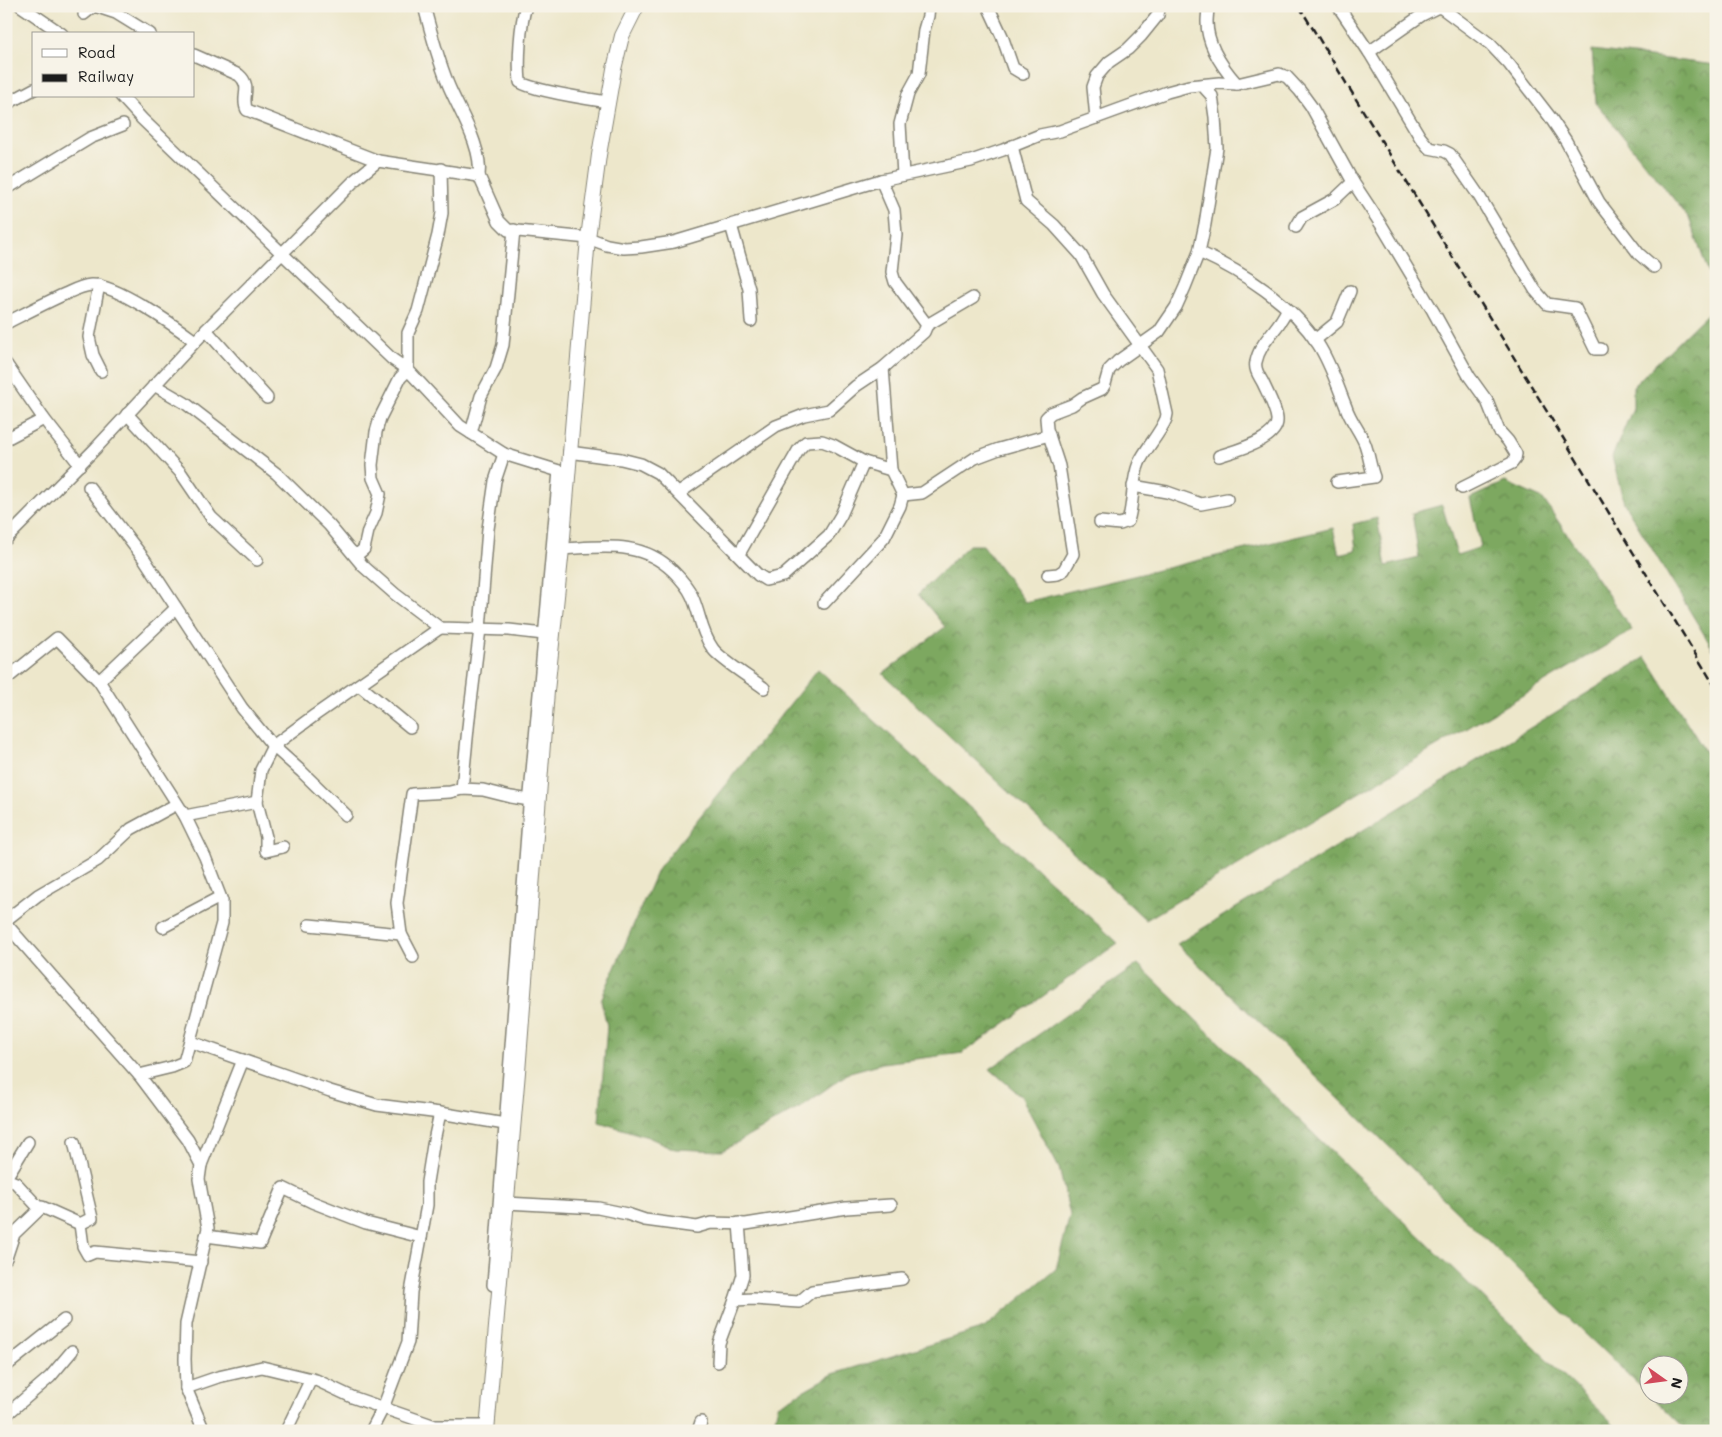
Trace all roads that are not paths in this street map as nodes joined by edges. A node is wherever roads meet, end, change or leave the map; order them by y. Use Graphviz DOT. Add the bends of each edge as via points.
graph roads {
  1 [pos="21,6"];
  2 [pos="94,6"];
  3 [pos="424,6"];
  4 [pos="526,6"];
  5 [pos="637,6"];
  6 [pos="929,6"];
  7 [pos="988,6"];
  8 [pos="1157,6"];
  9 [pos="1208,6"];
  10 [pos="1338,6"];
  11 [pos="84,14"];
  12 [pos="59,32"];
  13 [pos="147,32"];
  14 [pos="1369,52"];
  15 [pos="195,55"];
  16 [pos="1222,66"];
  17 [pos="1023,74"];
  18 [pos="1207,84"];
  19 [pos="1237,84"];
  20 [pos="32,90"];
  21 [pos="123,98"];
  22 [pos="608,102"];
  23 [pos="6,104"];
  24 [pos="1096,118"];
  25 [pos="123,125"];
  26 [pos="1012,146"];
  27 [pos="378,161"];
  28 [pos="441,169"];
  29 [pos="903,175"];
  30 [pos="479,176"];
  31 [pos="881,180"];
  32 [pos="1353,182"];
  33 [pos="6,189"];
  34 [pos="731,225"];
  35 [pos="1296,227"];
  36 [pos="514,230"];
  37 [pos="588,238"];
  38 [pos="1199,252"];
  39 [pos="282,254"];
  40 [pos="1654,267"];
  41 [pos="99,284"];
  42 [pos="1350,292"];
  43 [pos="973,298"];
  44 [pos="1288,310"];
  45 [pos="751,321"];
  46 [pos="6,323"];
  47 [pos="927,326"];
  48 [pos="206,330"];
  49 [pos="1315,340"];
  50 [pos="195,341"];
  51 [pos="1140,346"];
  52 [pos="1601,349"];
  53 [pos="6,364"];
  54 [pos="883,368"];
  55 [pos="408,370"];
  56 [pos="100,371"];
  57 [pos="154,385"];
  58 [pos="267,398"];
  59 [pos="127,414"];
  60 [pos="44,419"];
  61 [pos="471,433"];
  62 [pos="1049,436"];
  63 [pos="6,440"];
  64 [pos="569,452"];
  65 [pos="504,454"];
  66 [pos="1219,456"];
  67 [pos="864,462"];
  68 [pos="80,464"];
  69 [pos="891,470"];
  70 [pos="1337,482"];
  71 [pos="1133,486"];
  72 [pos="90,488"];
  73 [pos="1462,488"];
  74 [pos="679,493"];
  75 [pos="903,495"];
  76 [pos="1227,499"];
  77 [pos="1100,522"];
  78 [pos="6,538"];
  79 [pos="562,549"];
  80 [pos="353,553"];
  81 [pos="739,554"];
  82 [pos="257,560"];
  83 [pos="1048,575"];
  84 [pos="824,603"];
  85 [pos="176,608"];
  86 [pos="440,628"];
  87 [pos="480,629"];
  88 [pos="544,634"];
  89 [pos="6,679"];
  90 [pos="99,681"];
  91 [pos="359,685"];
  92 [pos="764,688"];
  93 [pos="410,727"];
  94 [pos="273,746"];
  95 [pos="462,789"];
  96 [pos="530,800"];
  97 [pos="257,802"];
  98 [pos="177,804"];
  99 [pos="346,815"];
  100 [pos="185,816"];
  101 [pos="283,847"];
  102 [pos="220,897"];
  103 [pos="6,922"];
  104 [pos="309,925"];
  105 [pos="163,927"];
  106 [pos="401,934"];
  107 [pos="413,957"];
  108 [pos="191,1042"];
  109 [pos="243,1060"];
  110 [pos="139,1075"];
  111 [pos="440,1113"];
  112 [pos="505,1124"];
  113 [pos="28,1142"];
  114 [pos="74,1142"];
  115 [pos="201,1165"];
  116 [pos="6,1179"];
  117 [pos="506,1203"];
  118 [pos="891,1205"];
  119 [pos="40,1209"];
  120 [pos="739,1223"];
  121 [pos="80,1224"];
  122 [pos="206,1236"];
  123 [pos="421,1237"];
  124 [pos="6,1258"];
  125 [pos="201,1262"];
  126 [pos="902,1279"];
  127 [pos="735,1300"];
  128 [pos="64,1320"];
  129 [pos="72,1351"];
  130 [pos="718,1362"];
  131 [pos="6,1366"];
  132 [pos="311,1379"];
  133 [pos="186,1388"];
  134 [pos="383,1408"];
  135 [pos="6,1415"];
  136 [pos="413,1425"];
  137 [pos="483,1429"];
  138 [pos="204,1431"];
  139 [pos="286,1431"];
  140 [pos="371,1431"];
  1 -- 12 [label="street"];
  2 -- 11 [label="street"];
  2 -- 13 [label="street" via="116,13"];
  3 -- 30 [label="street" via="448,84 475,146"];
  4 -- 22 [label="street" via="522,18 520,82"];
  5 -- 22 [label="main road" via="622,36"];
  6 -- 29 [label="street" via="919,74 908,94 900,124"];
  7 -- 17 [label="street" via="1014,68"];
  8 -- 24 [label="street" via="1158,15 1141,36 1109,62 1098,76 1093,88"];
  9 -- 16 [label="street" via="1210,37"];
  10 -- 14 [label="street"];
  14 -- 40 [label="street" via="1438,7 1490,44 1550,116 1600,202 1639,254"];
  14 -- 52 [label="street" via="1424,143 1429,148 1450,154 1458,164 1535,290 1547,304 1575,308 1594,349"];
  15 -- 27 [label="street" via="245,79 245,106 248,110"];
  16 -- 18 [label="street" via="1220,73"];
  16 -- 19 [label="street"];
  18 -- 19 [label="street"];
  18 -- 24 [label="street" via="1167,92"];
  18 -- 38 [label="street" via="1216,117 1217,148"];
  19 -- 32 [label="street" via="1279,74 1287,77 1311,106"];
  20 -- 23 [label="street"];
  21 -- 39 [label="street"];
  22 -- 37 [label="main road"];
  24 -- 26 [label="street"];
  25 -- 33 [label="street" via="90,138"];
  26 -- 29 [label="street" via="971,161"];
  26 -- 51 [label="street" via="1026,201 1081,255 1103,294"];
  27 -- 28 [label="street"];
  27 -- 39 [label="street"];
  28 -- 30 [label="street"];
  28 -- 55 [label="street" via="442,213 423,296 408,333"];
  29 -- 31 [label="street"];
  30 -- 36 [label="street" via="500,221 508,230"];
  31 -- 34 [label="street"];
  31 -- 47 [label="street" via="894,210 896,235 892,272 895,282"];
  32 -- 35 [label="street" via="1335,199 1302,217"];
  32 -- 73 [label="street" via="1486,401 1499,431 1516,454 1512,464"];
  34 -- 37 [label="street" via="674,242 641,247 624,248"];
  34 -- 45 [label="street" via="749,289"];
  36 -- 37 [label="street"];
  36 -- 61 [label="street" via="504,345 481,396"];
  37 -- 64 [label="main road"];
  38 -- 44 [label="street" via="1222,262"];
  38 -- 51 [label="street" via="1176,307 1159,332"];
  39 -- 48 [label="street"];
  39 -- 55 [label="street" via="392,359"];
  41 -- 46 [label="street" via="81,286"];
  41 -- 50 [label="street" via="141,306"];
  41 -- 56 [label="street" via="89,337"];
  42 -- 49 [label="street" via="1337,322"];
  43 -- 47 [label="street"];
  44 -- 49 [label="street"];
  44 -- 66 [label="street" via="1266,338 1256,362 1257,372 1277,419 1276,429 1255,443"];
  47 -- 54 [label="street"];
  48 -- 50 [label="street"];
  48 -- 58 [label="street"];
  49 -- 70 [label="street" via="1335,375 1374,477"];
  50 -- 57 [label="street"];
  51 -- 62 [label="street" via="1109,370 1102,389 1050,413 1046,418"];
  51 -- 71 [label="street" via="1157,369 1167,414 1140,463"];
  53 -- 60 [label="street"];
  54 -- 69 [label="street"];
  54 -- 74 [label="street" via="829,410 776,426"];
  55 -- 61 [label="street" via="460,426"];
  55 -- 80 [label="street" via="400,378 380,418 372,465 380,494 364,549 358,554"];
  57 -- 59 [label="street"];
  57 -- 80 [label="street" via="198,412 276,474"];
  59 -- 68 [label="street"];
  59 -- 82 [label="street" via="181,473 211,517"];
  60 -- 63 [label="street"];
  60 -- 68 [label="street"];
  61 -- 65 [label="street"];
  62 -- 75 [label="street" via="975,458 922,493"];
  62 -- 83 [label="street" via="1059,466 1073,554 1064,570"];
  64 -- 74 [label="street" via="621,458 641,464 658,473"];
  64 -- 79 [label="main road"];
  65 -- 87 [label="street" via="488,529"];
  65 -- 88 [label="street" via="559,471"];
  67 -- 69 [label="street"];
  67 -- 81 [label="street" via="833,445 806,442"];
  67 -- 81 [label="street" via="829,535 783,576 766,580"];
  68 -- 78 [label="street"];
  69 -- 75 [label="street"];
  71 -- 76 [label="street" via="1167,492 1200,504"];
  71 -- 77 [label="street" via="1128,522"];
  72 -- 85 [label="street" via="145,560"];
  74 -- 81 [label="street"];
  75 -- 84 [label="street" via="884,538"];
  79 -- 92 [label="street" via="612,546 644,551 664,562 691,595 705,637 714,650"];
  79 -- 117 [label="main road" via="547,691"];
  80 -- 86 [label="street" via="395,594"];
  85 -- 90 [label="street"];
  85 -- 94 [label="street" via="242,708"];
  86 -- 87 [label="street"];
  86 -- 91 [label="street"];
  87 -- 88 [label="street"];
  87 -- 95 [label="street"];
  88 -- 96 [label="street"];
  89 -- 90 [label="street" via="57,638"];
  90 -- 98 [label="street"];
  91 -- 93 [label="street"];
  91 -- 94 [label="street"];
  94 -- 97 [label="street" via="261,770"];
  94 -- 99 [label="street"];
  95 -- 96 [label="street"];
  95 -- 106 [label="street" via="412,794 397,903"];
  96 -- 112 [label="street"];
  97 -- 100 [label="street"];
  97 -- 101 [label="street" via="266,837 266,851"];
  98 -- 100 [label="street"];
  98 -- 103 [label="street" via="131,829 98,860 38,895"];
  100 -- 102 [label="street"];
  102 -- 105 [label="street"];
  102 -- 108 [label="street" via="222,923"];
  103 -- 110 [label="street"];
  104 -- 106 [label="street"];
  106 -- 107 [label="street"];
  108 -- 109 [label="street"];
  108 -- 110 [label="street" via="184,1062"];
  109 -- 111 [label="street" via="377,1105"];
  109 -- 115 [label="street"];
  110 -- 115 [label="street" via="188,1140"];
  111 -- 112 [label="street"];
  111 -- 123 [label="street" via="432,1145"];
  112 -- 137 [label="street"];
  113 -- 116 [label="street"];
  114 -- 121 [label="street" via="92,1218"];
  115 -- 122 [label="street" via="199,1179 208,1228"];
  116 -- 119 [label="street" via="16,1183"];
  117 -- 120 [label="street" via="598,1208 645,1220 697,1227 711,1223"];
  117 -- 137 [label="main road"];
  118 -- 120 [label="street"];
  119 -- 121 [label="street" via="42,1207"];
  119 -- 124 [label="street" via="14,1234"];
  120 -- 127 [label="street" via="743,1275"];
  121 -- 125 [label="street" via="83,1246 88,1255 95,1252"];
  122 -- 123 [label="street" via="260,1243 283,1188 366,1223"];
  122 -- 125 [label="street"];
  123 -- 134 [label="street" via="411,1292 408,1342"];
  125 -- 133 [label="street" via="186,1324"];
  126 -- 127 [label="street" via="812,1291 798,1302"];
  127 -- 130 [label="street" via="719,1342"];
  128 -- 131 [label="street"];
  129 -- 135 [label="street" via="50,1377"];
  132 -- 133 [label="street" via="262,1367"];
  132 -- 134 [label="street"];
  132 -- 139 [label="street"];
  133 -- 138 [label="street"];
  134 -- 136 [label="street"];
  134 -- 140 [label="street"];
  136 -- 137 [label="street"];
}
